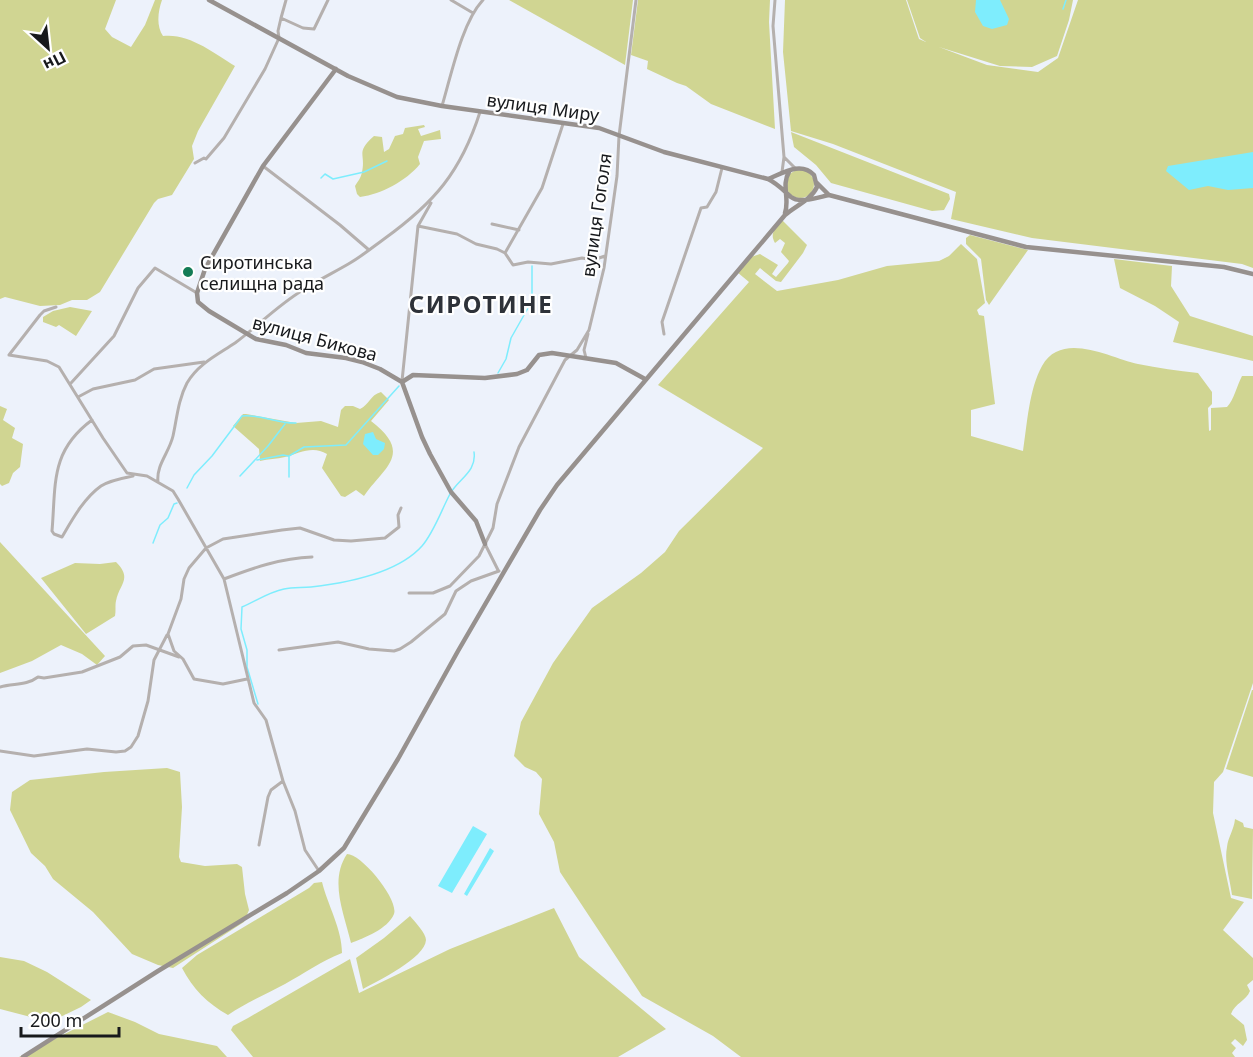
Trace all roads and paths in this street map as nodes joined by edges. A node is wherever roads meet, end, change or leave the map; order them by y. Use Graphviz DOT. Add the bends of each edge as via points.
graph roads {
  1 [pos="209,0"];
  2 [pos="286,0"];
  3 [pos="328,0"];
  4 [pos="451,0"];
  5 [pos="483,0"];
  6 [pos="636,0"];
  7 [pos="775,0"];
  8 [pos="473,13"];
  9 [pos="281,18"];
  10 [pos="279,38"];
  11 [pos="336,69"];
  12 [pos="442,106"];
  13 [pos="480,112"];
  14 [pos="563,123"];
  15 [pos="619,136"];
  16 [pos="784,157"];
  17 [pos="195,163"];
  18 [pos="263,166"];
  19 [pos="723,167"];
  20 [pos="793,170"];
  21 [pos="782,173"];
  22 [pos="768,179"];
  23 [pos="817,183"];
  24 [pos="784,184"];
  25 [pos="786,190"];
  26 [pos="829,195"];
  27 [pos="433,199"];
  28 [pos="807,199"];
  29 [pos="784,215"];
  30 [pos="492,224"];
  31 [pos="418,226"];
  32 [pos="519,230"];
  33 [pos="369,250"];
  34 [pos="505,253"];
  35 [pos="605,256"];
  36 [pos="593,260"];
  37 [pos="604,268"];
  38 [pos="1253,274"];
  39 [pos="197,293"];
  40 [pos="56,307"];
  41 [pos="589,330"];
  42 [pos="245,334"];
  43 [pos="664,334"];
  44 [pos="572,356"];
  45 [pos="586,358"];
  46 [pos="206,362"];
  47 [pos="645,379"];
  48 [pos="402,382"];
  49 [pos="70,384"];
  50 [pos="78,397"];
  51 [pos="92,420"];
  52 [pos="136,475"];
  53 [pos="158,483"];
  54 [pos="401,508"];
  55 [pos="485,544"];
  56 [pos="206,548"];
  57 [pos="312,557"];
  58 [pos="498,571"];
  59 [pos="501,578"];
  60 [pos="224,579"];
  61 [pos="409,593"];
  62 [pos="168,634"];
  63 [pos="279,650"];
  64 [pos="158,651"];
  65 [pos="181,658"];
  66 [pos="247,679"];
  67 [pos="0,687"];
  68 [pos="0,751"];
  69 [pos="284,781"];
  70 [pos="259,845"];
  71 [pos="320,871"];
  72 [pos="23,1057"];
  1 -- 10 [label="street"];
  2 -- 9 [label="street"];
  3 -- 9 [label="street" via="314,29"];
  4 -- 8 [label="street"];
  5 -- 8 [label="street"];
  6 -- 15 [label="street, вулиця Гоголя"];
  7 -- 16 [label="street" via="773,26"];
  8 -- 12 [label="street"];
  9 -- 10 [label="street"];
  10 -- 11 [label="street"];
  10 -- 17 [label="street" via="265,69 218,146 206,159"];
  11 -- 12 [label="street, вулиця Миру" via="397,96"];
  11 -- 18 [label="street"];
  12 -- 13 [label="street, вулиця Миру"];
  13 -- 14 [label="street, вулиця Миру"];
  13 -- 27 [label="street" via="471,139"];
  14 -- 15 [label="street, вулиця Миру" via="599,128"];
  14 -- 32 [label="street" via="542,188"];
  15 -- 19 [label="street, вулиця Миру"];
  15 -- 35 [label="street, вулиця Гоголя"];
  16 -- 20 [label="street"];
  16 -- 21 [label="street"];
  18 -- 33 [label="street"];
  18 -- 39 [label="street" via="205,269"];
  19 -- 22 [label="street, вулиця Миру"];
  19 -- 43 [label="street" via="716,192 701,208 690,238 662,322"];
  20 -- 21 [label="street"];
  20 -- 23 [label="street" via="808,170"];
  20 -- 24 [label="street"];
  21 -- 22 [label="street"];
  21 -- 24 [label="street"];
  22 -- 25 [label="street, вулиця Миру"];
  23 -- 26 [label="street"];
  23 -- 28 [label="street" via="815,192"];
  24 -- 25 [label="street"];
  25 -- 28 [label="street" via="793,198"];
  25 -- 29 [label="street" via="788,205"];
  26 -- 28 [label="street"];
  26 -- 38 [label="street" via="1026,247 1224,267"];
  27 -- 31 [label="street"];
  27 -- 33 [label="street"];
  28 -- 29 [label="street"];
  29 -- 47 [label="street"];
  30 -- 32 [label="street"];
  31 -- 34 [label="street" via="457,234"];
  31 -- 48 [label="street"];
  32 -- 34 [label="street"];
  33 -- 42 [label="street" via="303,289"];
  34 -- 36 [label="street" via="513,265"];
  35 -- 36 [label="street"];
  35 -- 37 [label="street, вулиця Гоголя"];
  36 -- 37 [label="street"];
  37 -- 41 [label="street, вулиця Гоголя"];
  39 -- 42 [label="street, вулиця Бикова" via="198,302"];
  39 -- 49 [label="street, вулиця Бикова" via="155,268 138,288 114,336"];
  40 -- 49 [label="street" via="40,315 9,355 51,362"];
  41 -- 44 [label="street, вулиця Гоголя"];
  41 -- 45 [label="street"];
  42 -- 46 [label="street"];
  42 -- 48 [label="street, вулиця Бикова" via="304,352 362,362"];
  44 -- 45 [label="street"];
  44 -- 48 [label="street" via="539,355 517,374 413,375"];
  44 -- 55 [label="street, вулиця Гоголя" via="565,360 519,447"];
  45 -- 47 [label="street" via="616,363"];
  46 -- 50 [label="street" via="163,366 135,380 93,389"];
  46 -- 53 [label="street" via="187,382 181,396 172,438 157,471"];
  47 -- 59 [label="street" via="557,484"];
  48 -- 55 [label="street" via="430,454 451,492 476,521"];
  49 -- 50 [label="street"];
  50 -- 51 [label="street"];
  51 -- 52 [label="street" via="121,467"];
  51 -- 52 [label="street" via="68,441 61,458 54,534 62,537 100,486"];
  52 -- 53 [label="street"];
  53 -- 56 [label="street" via="173,491"];
  54 -- 56 [label="street" via="399,527 385,538 334,540 300,528 223,538"];
  55 -- 58 [label="street"];
  55 -- 61 [label="street, вулиця Гоголя" via="479,556 450,586 433,593"];
  56 -- 60 [label="street"];
  56 -- 62 [label="street" via="184,579"];
  57 -- 60 [label="street" via="258,566"];
  58 -- 59 [label="street"];
  58 -- 63 [label="street" via="456,591 445,614 394,651 338,642"];
  59 -- 71 [label="street" via="361,822 344,848"];
  60 -- 66 [label="street"];
  62 -- 64 [label="street"];
  62 -- 65 [label="street"];
  64 -- 65 [label="street"];
  64 -- 67 [label="street" via="146,645 132,646 110,662 76,674 38,677 31,682"];
  64 -- 68 [label="street" via="135,742 125,751 87,749 34,756"];
  65 -- 66 [label="street" via="194,679 223,684"];
  66 -- 69 [label="street" via="254,703 266,720"];
  69 -- 70 [label="street" via="268,797"];
  69 -- 71 [label="street" via="305,850"];
  71 -- 72 [label="street"];
}
